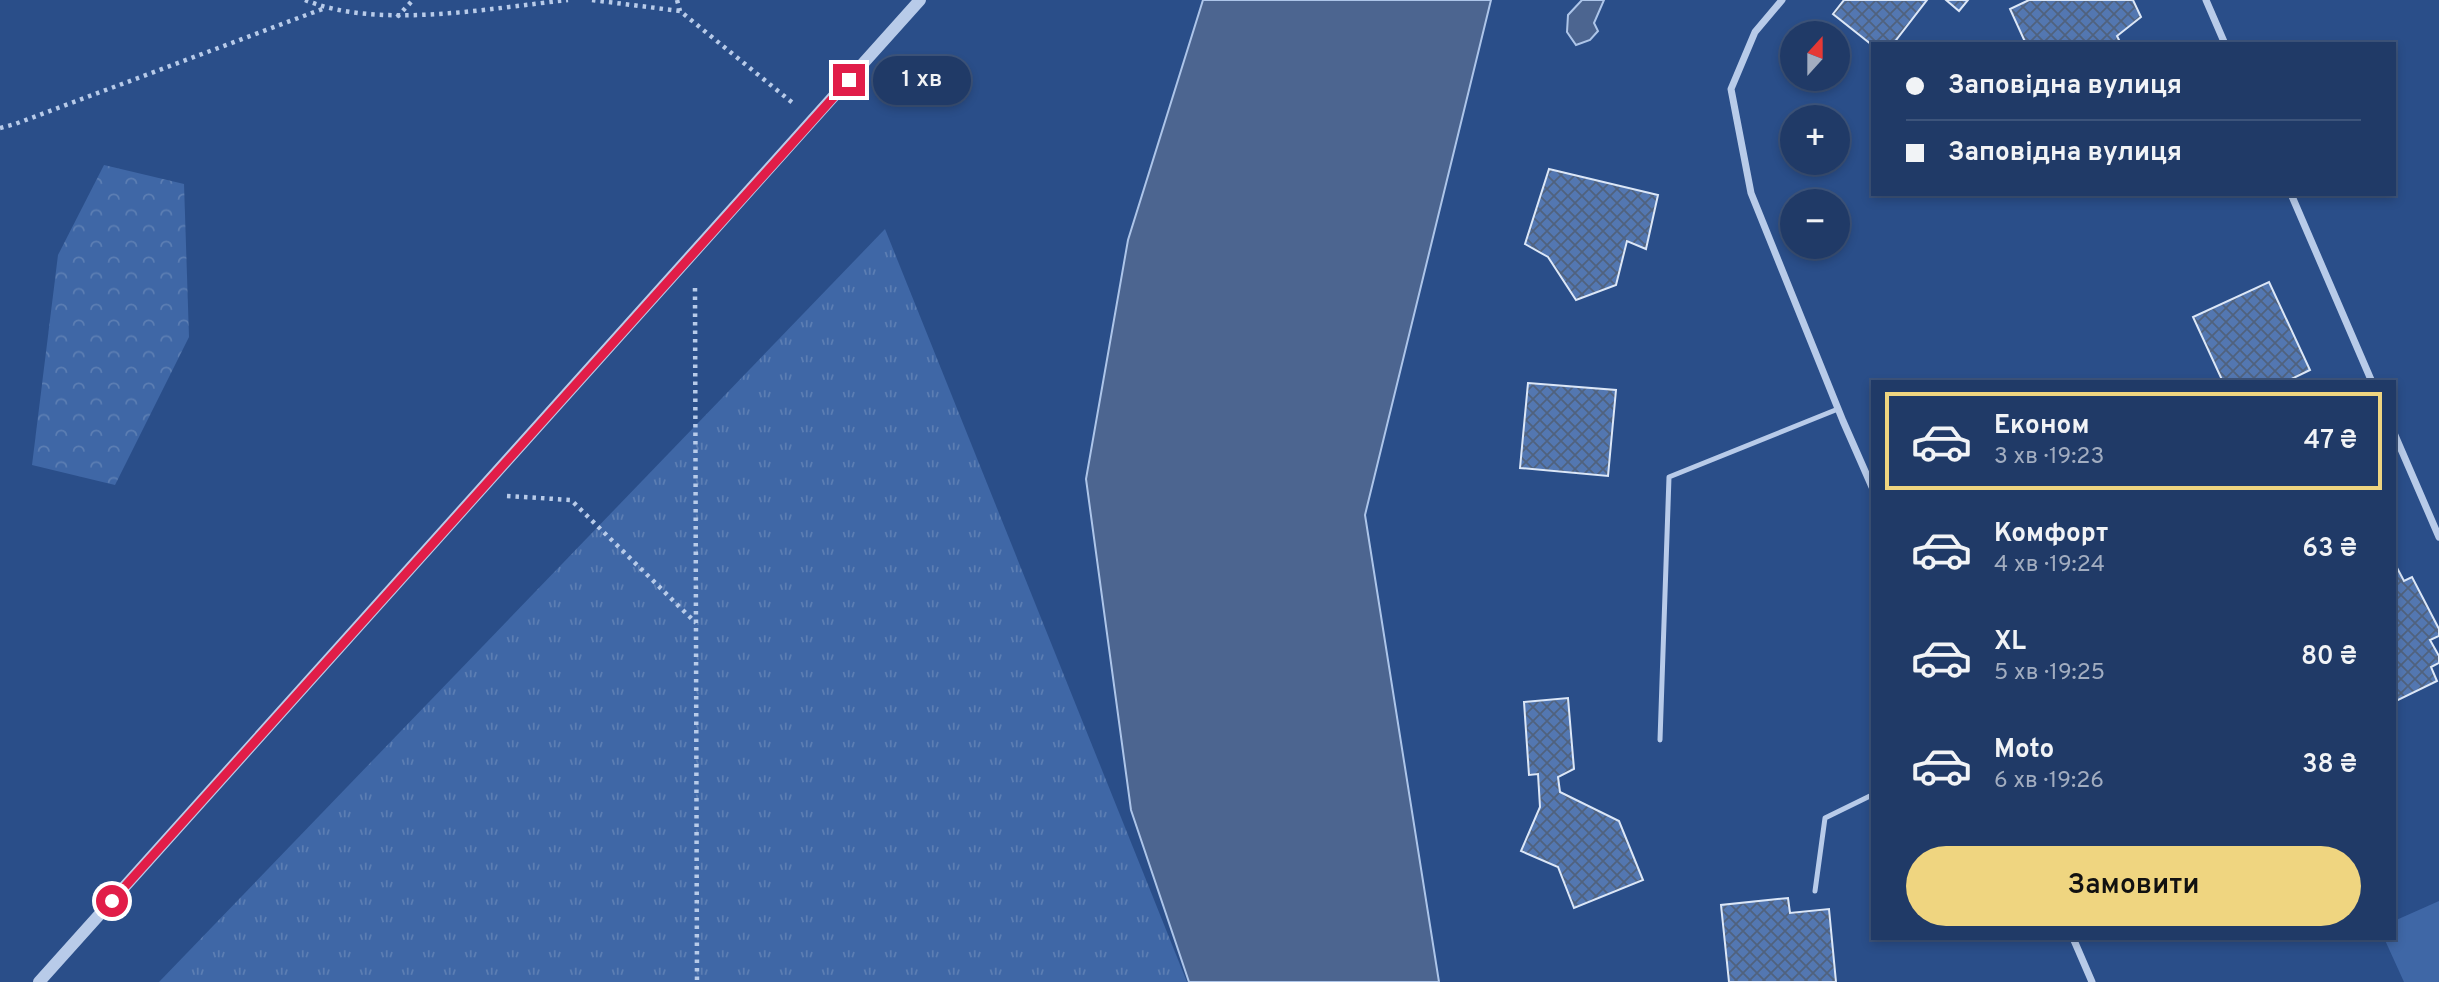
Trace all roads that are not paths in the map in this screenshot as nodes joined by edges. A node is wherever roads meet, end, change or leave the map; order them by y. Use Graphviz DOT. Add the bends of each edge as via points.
graph roads {
  1 [pos="920,0"];
  2 [pos="1782,0"];
  3 [pos="2206,0"];
  4 [pos="2224,42"];
  5 [pos="2292,196"];
  6 [pos="2371,380"];
  7 [pos="1838,409"];
  8 [pos="2396,438"];
  9 [pos="1871,486"];
  10 [pos="2439,537"];
  11 [pos="1660,740"];
  12 [pos="1871,795"];
  13 [pos="1815,891"];
  14 [pos="2074,940"];
  15 [pos="39,982"];
  16 [pos="2092,982"];
  1 -- 15 [label="street"];
  2 -- 7 [label="street" via="1755,32 1731,89 1751,193"];
  3 -- 4 [label="street"];
  5 -- 6 [label="street"];
  7 -- 9 [label="street"];
  7 -- 11 [label="lane" via="1669,477"];
  8 -- 10 [label="street"];
  12 -- 13 [label="lane" via="1825,818"];
  14 -- 16 [label="street"];
}
